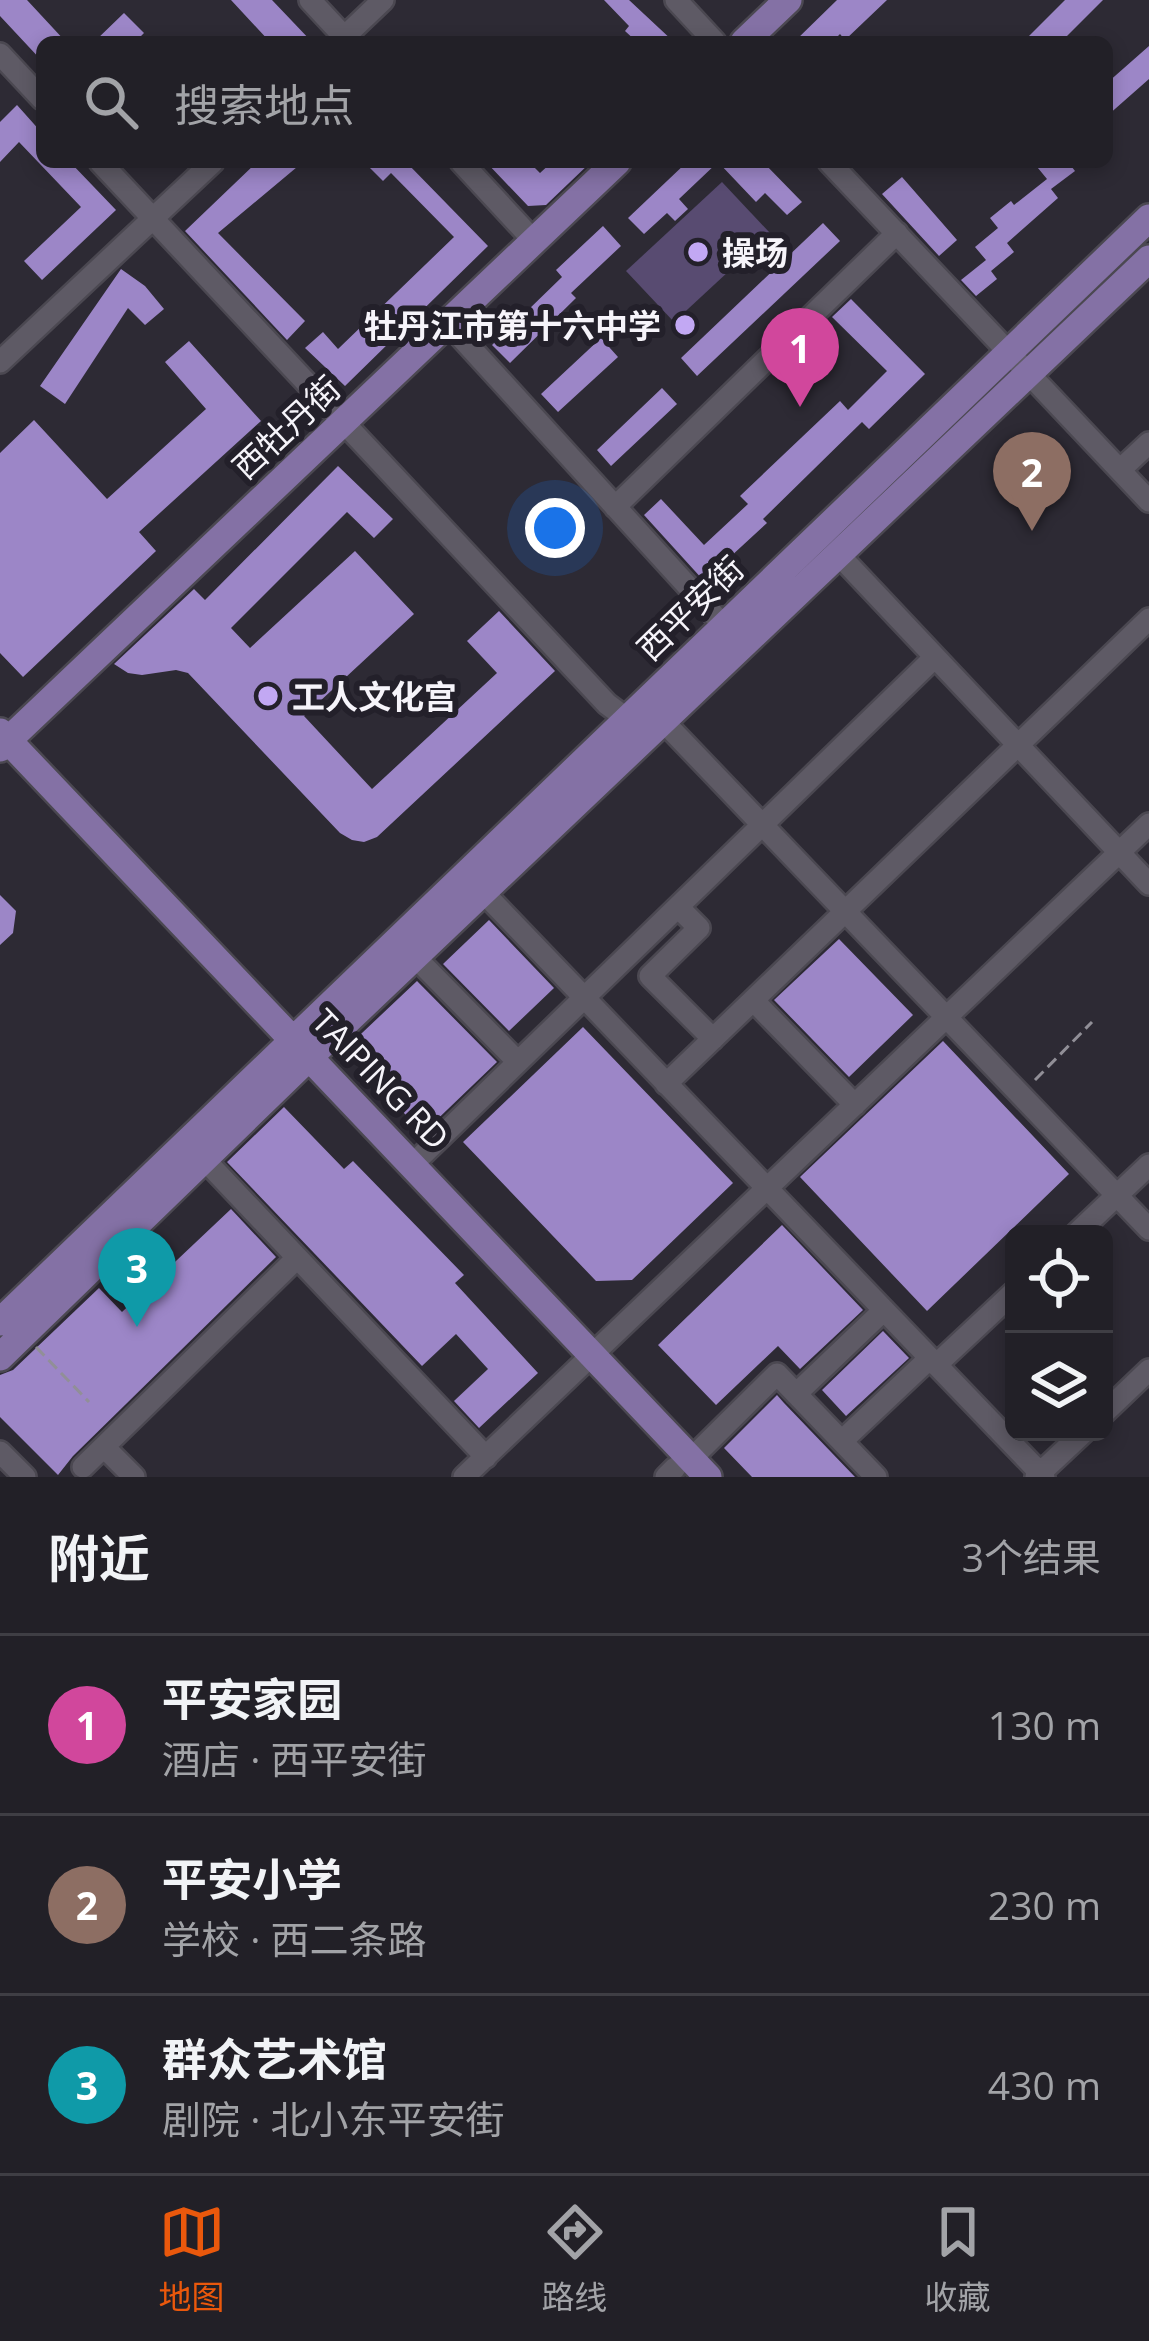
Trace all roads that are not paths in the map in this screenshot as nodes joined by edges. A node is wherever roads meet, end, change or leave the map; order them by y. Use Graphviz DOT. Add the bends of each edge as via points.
graph roads {
  1 [pos="310,0"];
  2 [pos="383,0"];
  3 [pos="676,0"];
  4 [pos="788,0"];
  5 [pos="341,36"];
  6 [pos="348,36"];
  7 [pos="709,36"];
  8 [pos="750,36"];
  9 [pos="0,54"];
  10 [pos="36,93"];
  11 [pos="106,168"];
  12 [pos="207,168"];
  13 [pos="466,168"];
  14 [pos="611,168"];
  15 [pos="835,168"];
  16 [pos="1149,218"];
  17 [pos="153,219"];
  18 [pos="897,233"];
  19 [pos="534,241"];
  20 [pos="1149,259"];
  21 [pos="448,323"];
  22 [pos="1010,352"];
  23 [pos="0,362"];
  24 [pos="1029,373"];
  25 [pos="345,421"];
  26 [pos="1149,443"];
  27 [pos="1120,470"];
  28 [pos="1149,501"];
  29 [pos="615,507"];
  30 [pos="838,554"];
  31 [pos="1149,620"];
  32 [pos="724,626"];
  33 [pos="935,657"];
  34 [pos="627,719"];
  35 [pos="663,721"];
  36 [pos="2,743"];
  37 [pos="1018,745"];
  38 [pos="764,824"];
  39 [pos="1149,824"];
  40 [pos="1119,853"];
  41 [pos="1149,884"];
  42 [pos="483,892"];
  43 [pos="678,907"];
  44 [pos="846,910"];
  45 [pos="415,957"];
  46 [pos="584,998"];
  47 [pos="753,1000"];
  48 [pos="947,1017"];
  49 [pos="713,1039"];
  50 [pos="297,1055"];
  51 [pos="518,1062"];
  52 [pos="666,1084"];
  53 [pos="855,1105"];
  54 [pos="204,1160"];
  55 [pos="412,1164"];
  56 [pos="1149,1166"];
  57 [pos="766,1189"];
  58 [pos="1117,1196"];
  59 [pos="1086,1225"];
  60 [pos="1149,1229"];
  61 [pos="297,1258"];
  62 [pos="1005,1300"];
  63 [pos="884,1310"];
  64 [pos="12,1328"];
  65 [pos="0,1357"];
  66 [pos="586,1362"];
  67 [pos="933,1362"];
  68 [pos="1149,1370"];
  69 [pos="796,1394"];
  70 [pos="1113,1404"];
  71 [pos="842,1441"];
  72 [pos="1075,1441"];
  73 [pos="104,1447"];
  74 [pos="0,1452"];
  75 [pos="486,1456"];
  76 [pos="83,1467"];
  77 [pos="684,1472"];
  78 [pos="1040,1476"];
  79 [pos="25,1477"];
  80 [pos="134,1477"];
  81 [pos="464,1477"];
  82 [pos="877,1477"];
  1 -- 5 [label="street"];
  2 -- 6 [label="street"];
  3 -- 7 [label="street"];
  4 -- 8 [label="main road"];
  9 -- 10 [label="street"];
  11 -- 17 [label="street"];
  12 -- 17 [label="street"];
  13 -- 19 [label="street"];
  14 -- 19 [label="main road, 西牡丹街"];
  15 -- 18 [label="street"];
  16 -- 22 [label="main road, 西平安街"];
  17 -- 23 [label="street"];
  17 -- 25 [label="street"];
  18 -- 22 [label="street"];
  18 -- 29 [label="street"];
  19 -- 21 [label="main road, 西牡丹街"];
  20 -- 24 [label="main road, 西平安街"];
  21 -- 25 [label="main road, 西牡丹街"];
  21 -- 29 [label="street"];
  22 -- 24 [label="street"];
  22 -- 32 [label="main road, 西平安街"];
  24 -- 27 [label="street"];
  24 -- 30 [label="main road, 西平安街"];
  25 -- 34 [label="street"];
  25 -- 36 [label="main road, 西牡丹街"];
  26 -- 27 [label="street"];
  27 -- 28 [label="street"];
  29 -- 32 [label="street"];
  30 -- 33 [label="street"];
  30 -- 35 [label="main road, 西平安街"];
  31 -- 37 [label="street"];
  32 -- 34 [label="main road, 西平安街"];
  33 -- 37 [label="street"];
  33 -- 38 [label="street"];
  34 -- 35 [label="street"];
  34 -- 50 [label="main road, 西平安街"];
  35 -- 38 [label="street"];
  35 -- 42 [label="main road, 西平安街"];
  36 -- 50 [label="main road, TAIPING RD"];
  37 -- 40 [label="street"];
  37 -- 44 [label="street"];
  38 -- 43 [label="street"];
  38 -- 44 [label="street"];
  39 -- 40 [label="street"];
  40 -- 41 [label="street"];
  40 -- 48 [label="street"];
  42 -- 45 [label="main road, 西平安街"];
  42 -- 46 [label="street"];
  43 -- 46 [label="street"];
  43 -- 49 [label="street" via="699,928 650,976"];
  44 -- 47 [label="street"];
  44 -- 48 [label="street"];
  45 -- 50 [label="main road, 西平安街"];
  45 -- 51 [label="street"];
  46 -- 51 [label="street"];
  46 -- 52 [label="street"];
  47 -- 49 [label="street"];
  47 -- 53 [label="street"];
  48 -- 53 [label="street"];
  48 -- 58 [label="street"];
  49 -- 52 [label="street"];
  50 -- 54 [label="main road"];
  50 -- 55 [label="main road, TAIPING RD"];
  50 -- 64 [label="main road"];
  50 -- 66 [label="main road, TAIPING RD"];
  51 -- 55 [label="street"];
  52 -- 57 [label="street"];
  53 -- 57 [label="street"];
  54 -- 61 [label="street"];
  54 -- 64 [label="main road"];
  55 -- 66 [label="main road, TAIPING RD"];
  56 -- 58 [label="street"];
  57 -- 63 [label="street"];
  57 -- 66 [label="street"];
  58 -- 59 [label="street"];
  58 -- 60 [label="street"];
  61 -- 73 [label="street"];
  61 -- 75 [label="street"];
  62 -- 67 [label="street"];
  63 -- 67 [label="street"];
  63 -- 69 [label="street"];
  64 -- 65 [label="main road"];
  66 -- 75 [label="street"];
  66 -- 77 [label="main road, TAIPING RD"];
  67 -- 71 [label="street"];
  67 -- 78 [label="street"];
  68 -- 70 [label="street"];
  69 -- 71 [label="street"];
  69 -- 77 [label="street" via="777,1374"];
  71 -- 82 [label="street"];
  72 -- 78 [label="street"];
  73 -- 76 [label="street"];
  73 -- 80 [label="street"];
  74 -- 79 [label="street"];
  75 -- 81 [label="street"];
}
